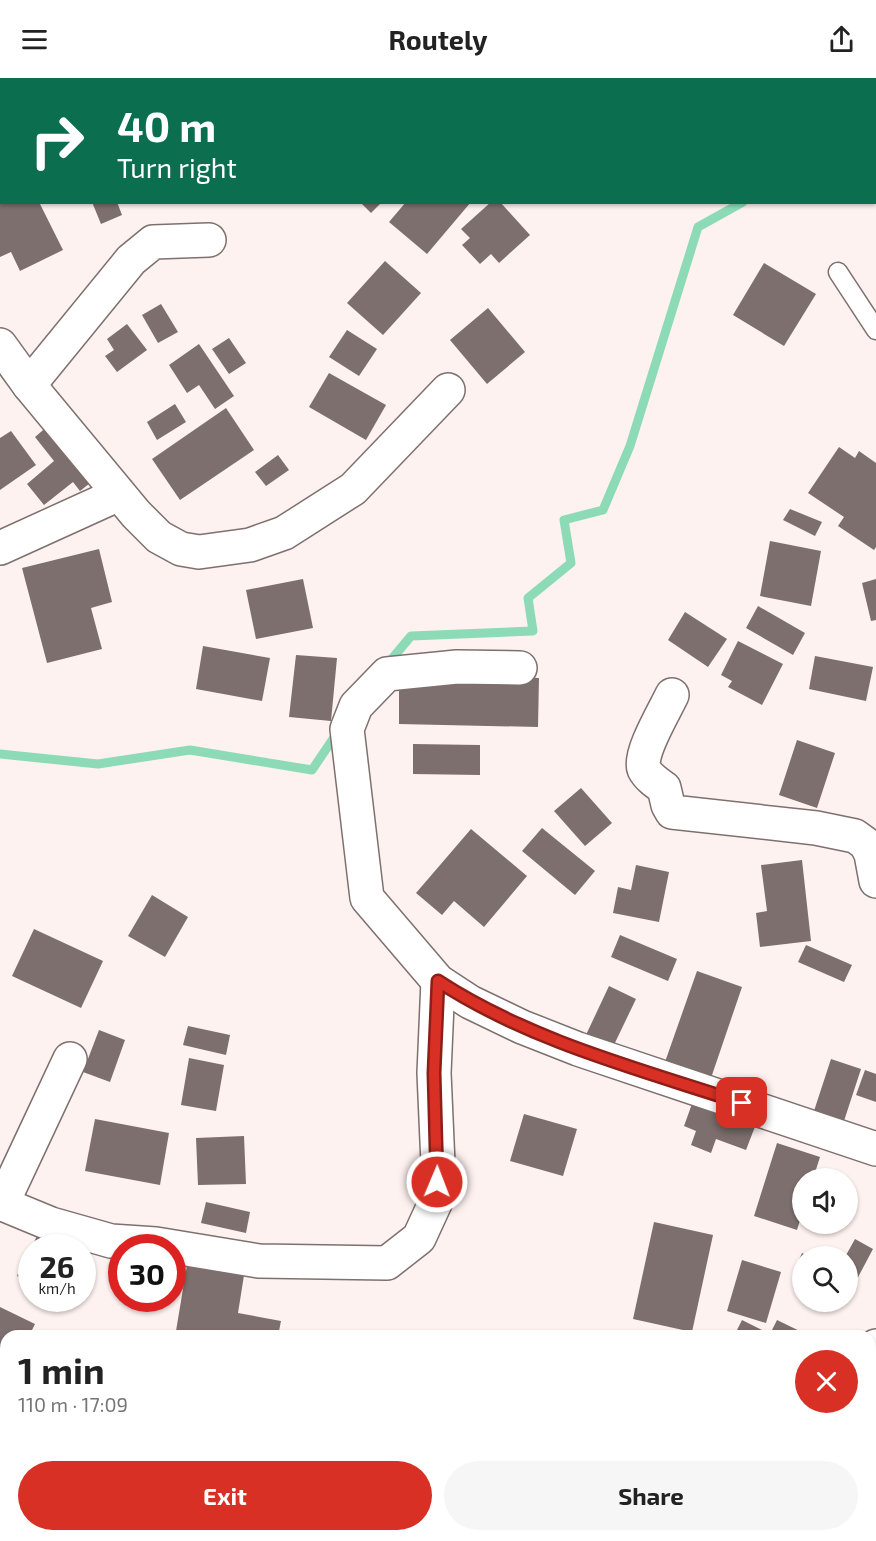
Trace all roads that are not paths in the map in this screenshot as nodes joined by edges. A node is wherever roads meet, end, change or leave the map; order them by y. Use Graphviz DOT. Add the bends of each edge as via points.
graph roads {
  1 [pos="209,240"];
  2 [pos="838,272"];
  3 [pos="876,330"];
  4 [pos="0,345"];
  5 [pos="28,385"];
  6 [pos="448,390"];
  7 [pos="119,494"];
  8 [pos="0,548"];
  9 [pos="520,668"];
  10 [pos="672,695"];
  11 [pos="876,881"];
  12 [pos="438,981"];
  13 [pos="70,1059"];
  14 [pos="876,1149"];
  15 [pos="1,1203"];
  1 -- 5 [label="street" via="153,242 131,260"];
  2 -- 3 [label="lane"];
  4 -- 5 [label="street"];
  5 -- 7 [label="street"];
  6 -- 7 [label="street" via="353,489 284,533 250,545 199,552 181,549 159,537"];
  7 -- 8 [label="street"];
  9 -- 12 [label="street" via="457,667 387,674 356,706 347,729 367,898"];
  10 -- 11 [label="street" via="644,754 643,768 664,789 672,812 855,836 871,854"];
  12 -- 14 [label="street" via="470,1002 578,1049"];
  12 -- 15 [label="street" via="434,1073 436,1201 419,1238 387,1263 259,1261 156,1244 111,1241 51,1224"];
  13 -- 15 [label="street"];
}
